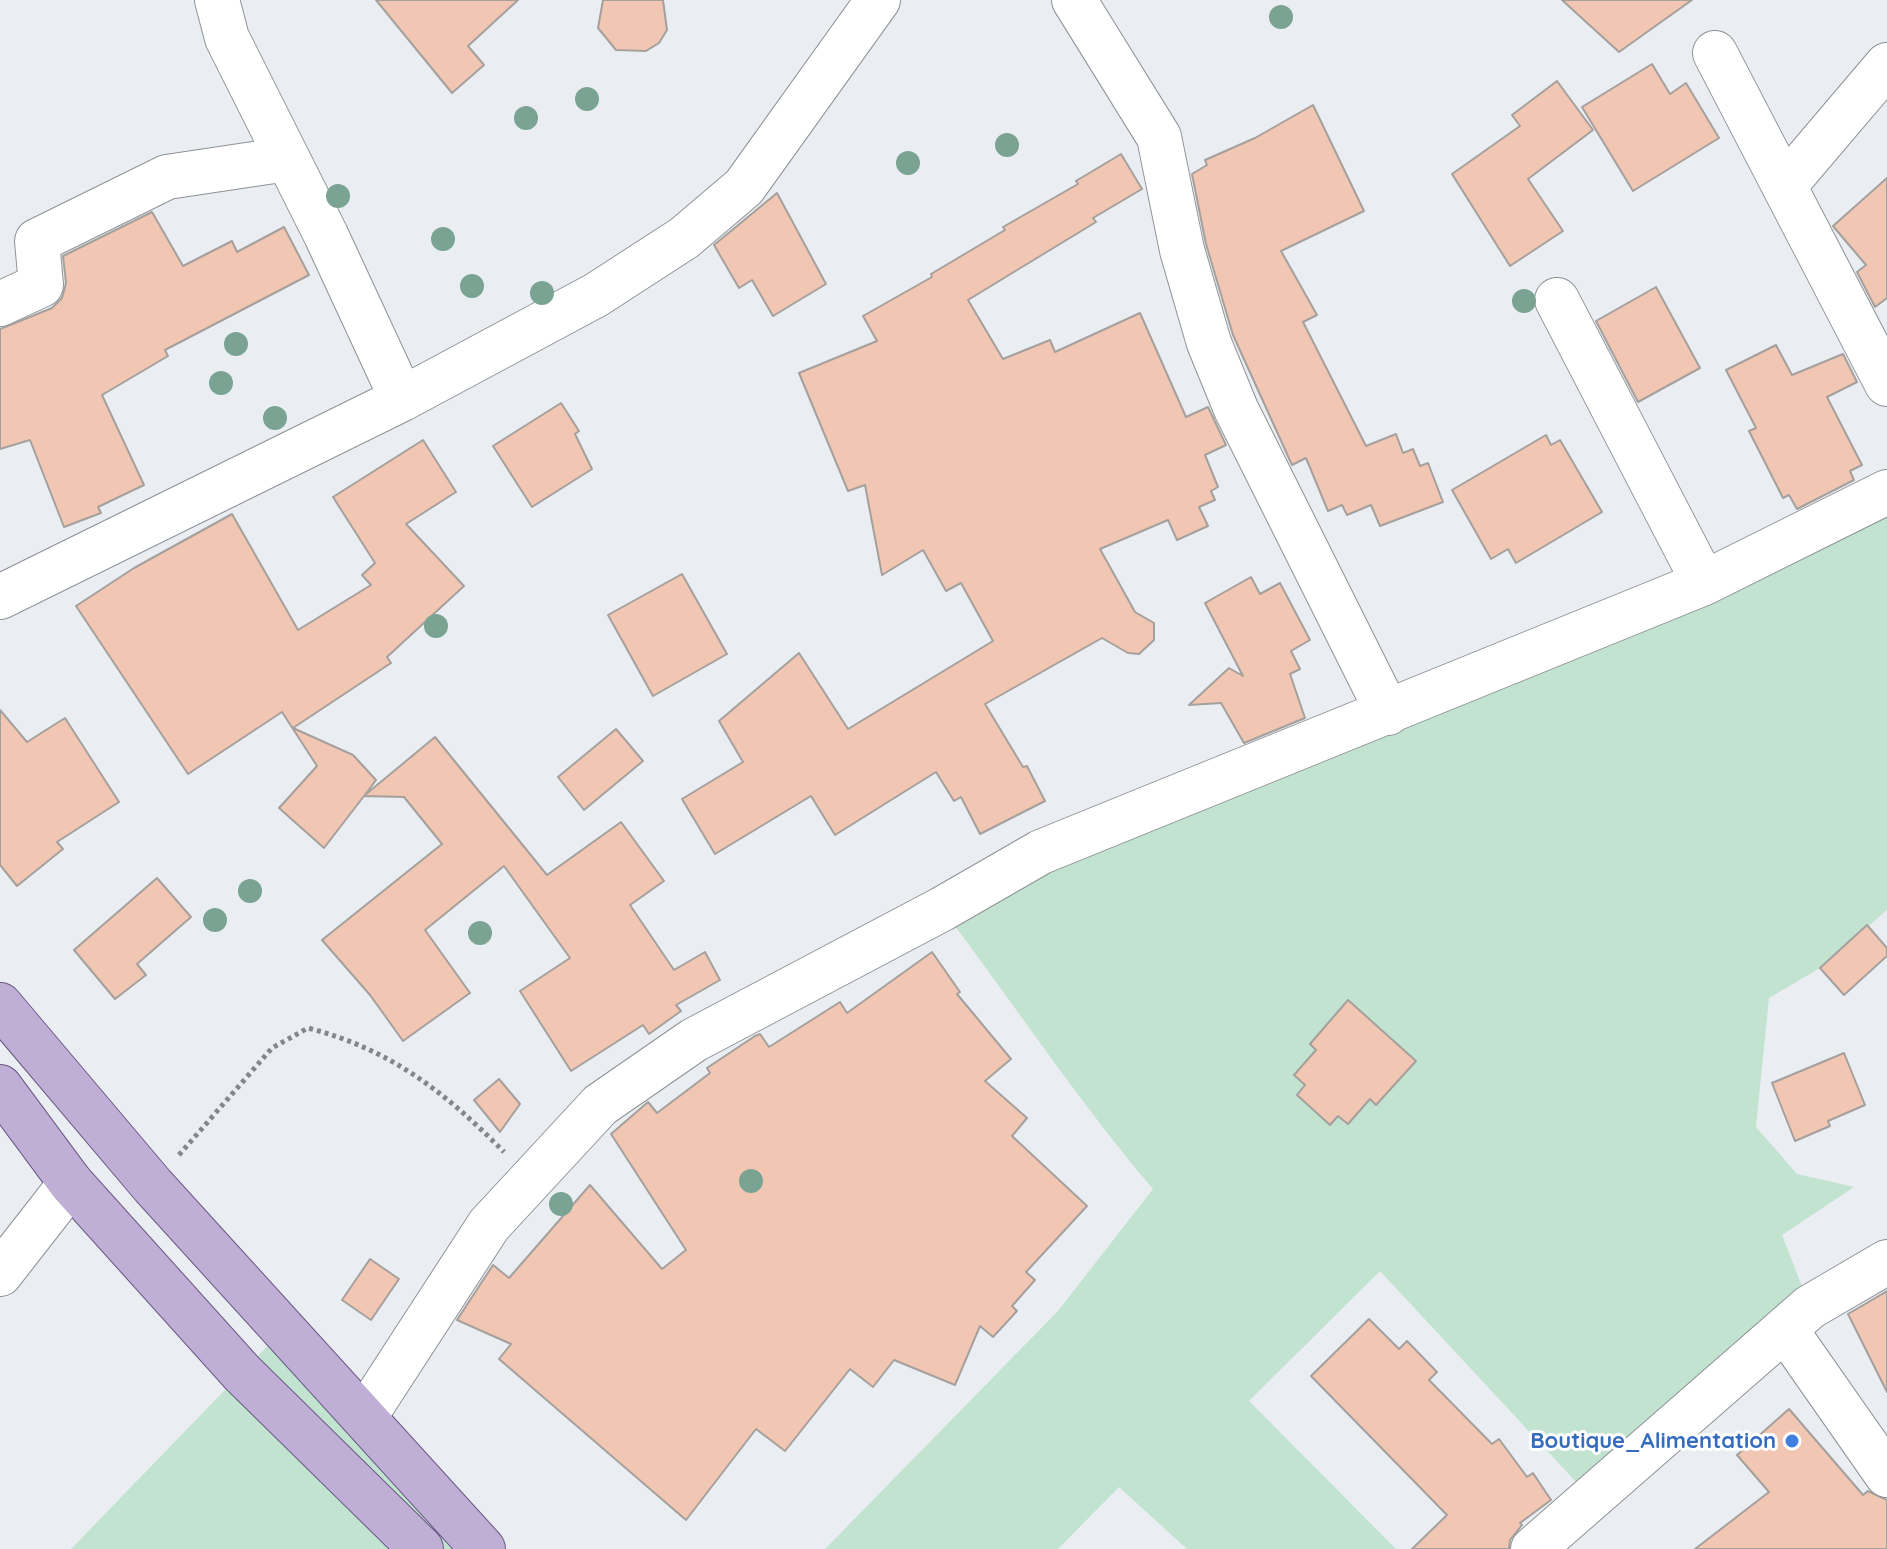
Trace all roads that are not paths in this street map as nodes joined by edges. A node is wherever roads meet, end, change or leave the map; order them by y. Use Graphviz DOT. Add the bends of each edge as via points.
graph roads {
  1 [pos="217,0"];
  2 [pos="878,0"];
  3 [pos="1074,0"];
  4 [pos="1715,53"];
  5 [pos="1887,65"];
  6 [pos="287,159"];
  7 [pos="1785,185"];
  8 [pos="1557,300"];
  9 [pos="0,304"];
  10 [pos="1887,384"];
  11 [pos="402,399"];
  12 [pos="1887,492"];
  13 [pos="1704,583"];
  14 [pos="0,597"];
  15 [pos="1388,713"];
  16 [pos="0,1005"];
  17 [pos="0,1087"];
  18 [pos="71,1183"];
  19 [pos="1887,1262"];
  20 [pos="0,1274"];
  21 [pos="1785,1329"];
  22 [pos="365,1416"];
  23 [pos="1887,1475"];
  24 [pos="421,1549"];
  25 [pos="483,1549"];
  26 [pos="1533,1549"];
  1 -- 6 [label="street" via="227,38"];
  2 -- 11 [label="street" via="744,187 684,238 596,295"];
  3 -- 15 [label="street" via="1159,137 1182,250 1209,343 1236,409"];
  4 -- 7 [label="street"];
  5 -- 7 [label="street"];
  6 -- 9 [label="street" via="167,177 37,241 41,285"];
  6 -- 11 [label="street"];
  7 -- 10 [label="street"];
  8 -- 13 [label="street"];
  11 -- 14 [label="street"];
  12 -- 13 [label="street"];
  13 -- 15 [label="street"];
  15 -- 22 [label="street" via="1041,852 694,1040 600,1105 529,1178 489,1225"];
  16 -- 22 [label="main road" via="153,1186"];
  17 -- 18 [label="main road"];
  18 -- 20 [label="street"];
  18 -- 24 [label="main road" via="242,1373"];
  19 -- 21 [label="street" via="1810,1307"];
  21 -- 23 [label="street"];
  21 -- 26 [label="street"];
  22 -- 25 [label="main road"];
}
